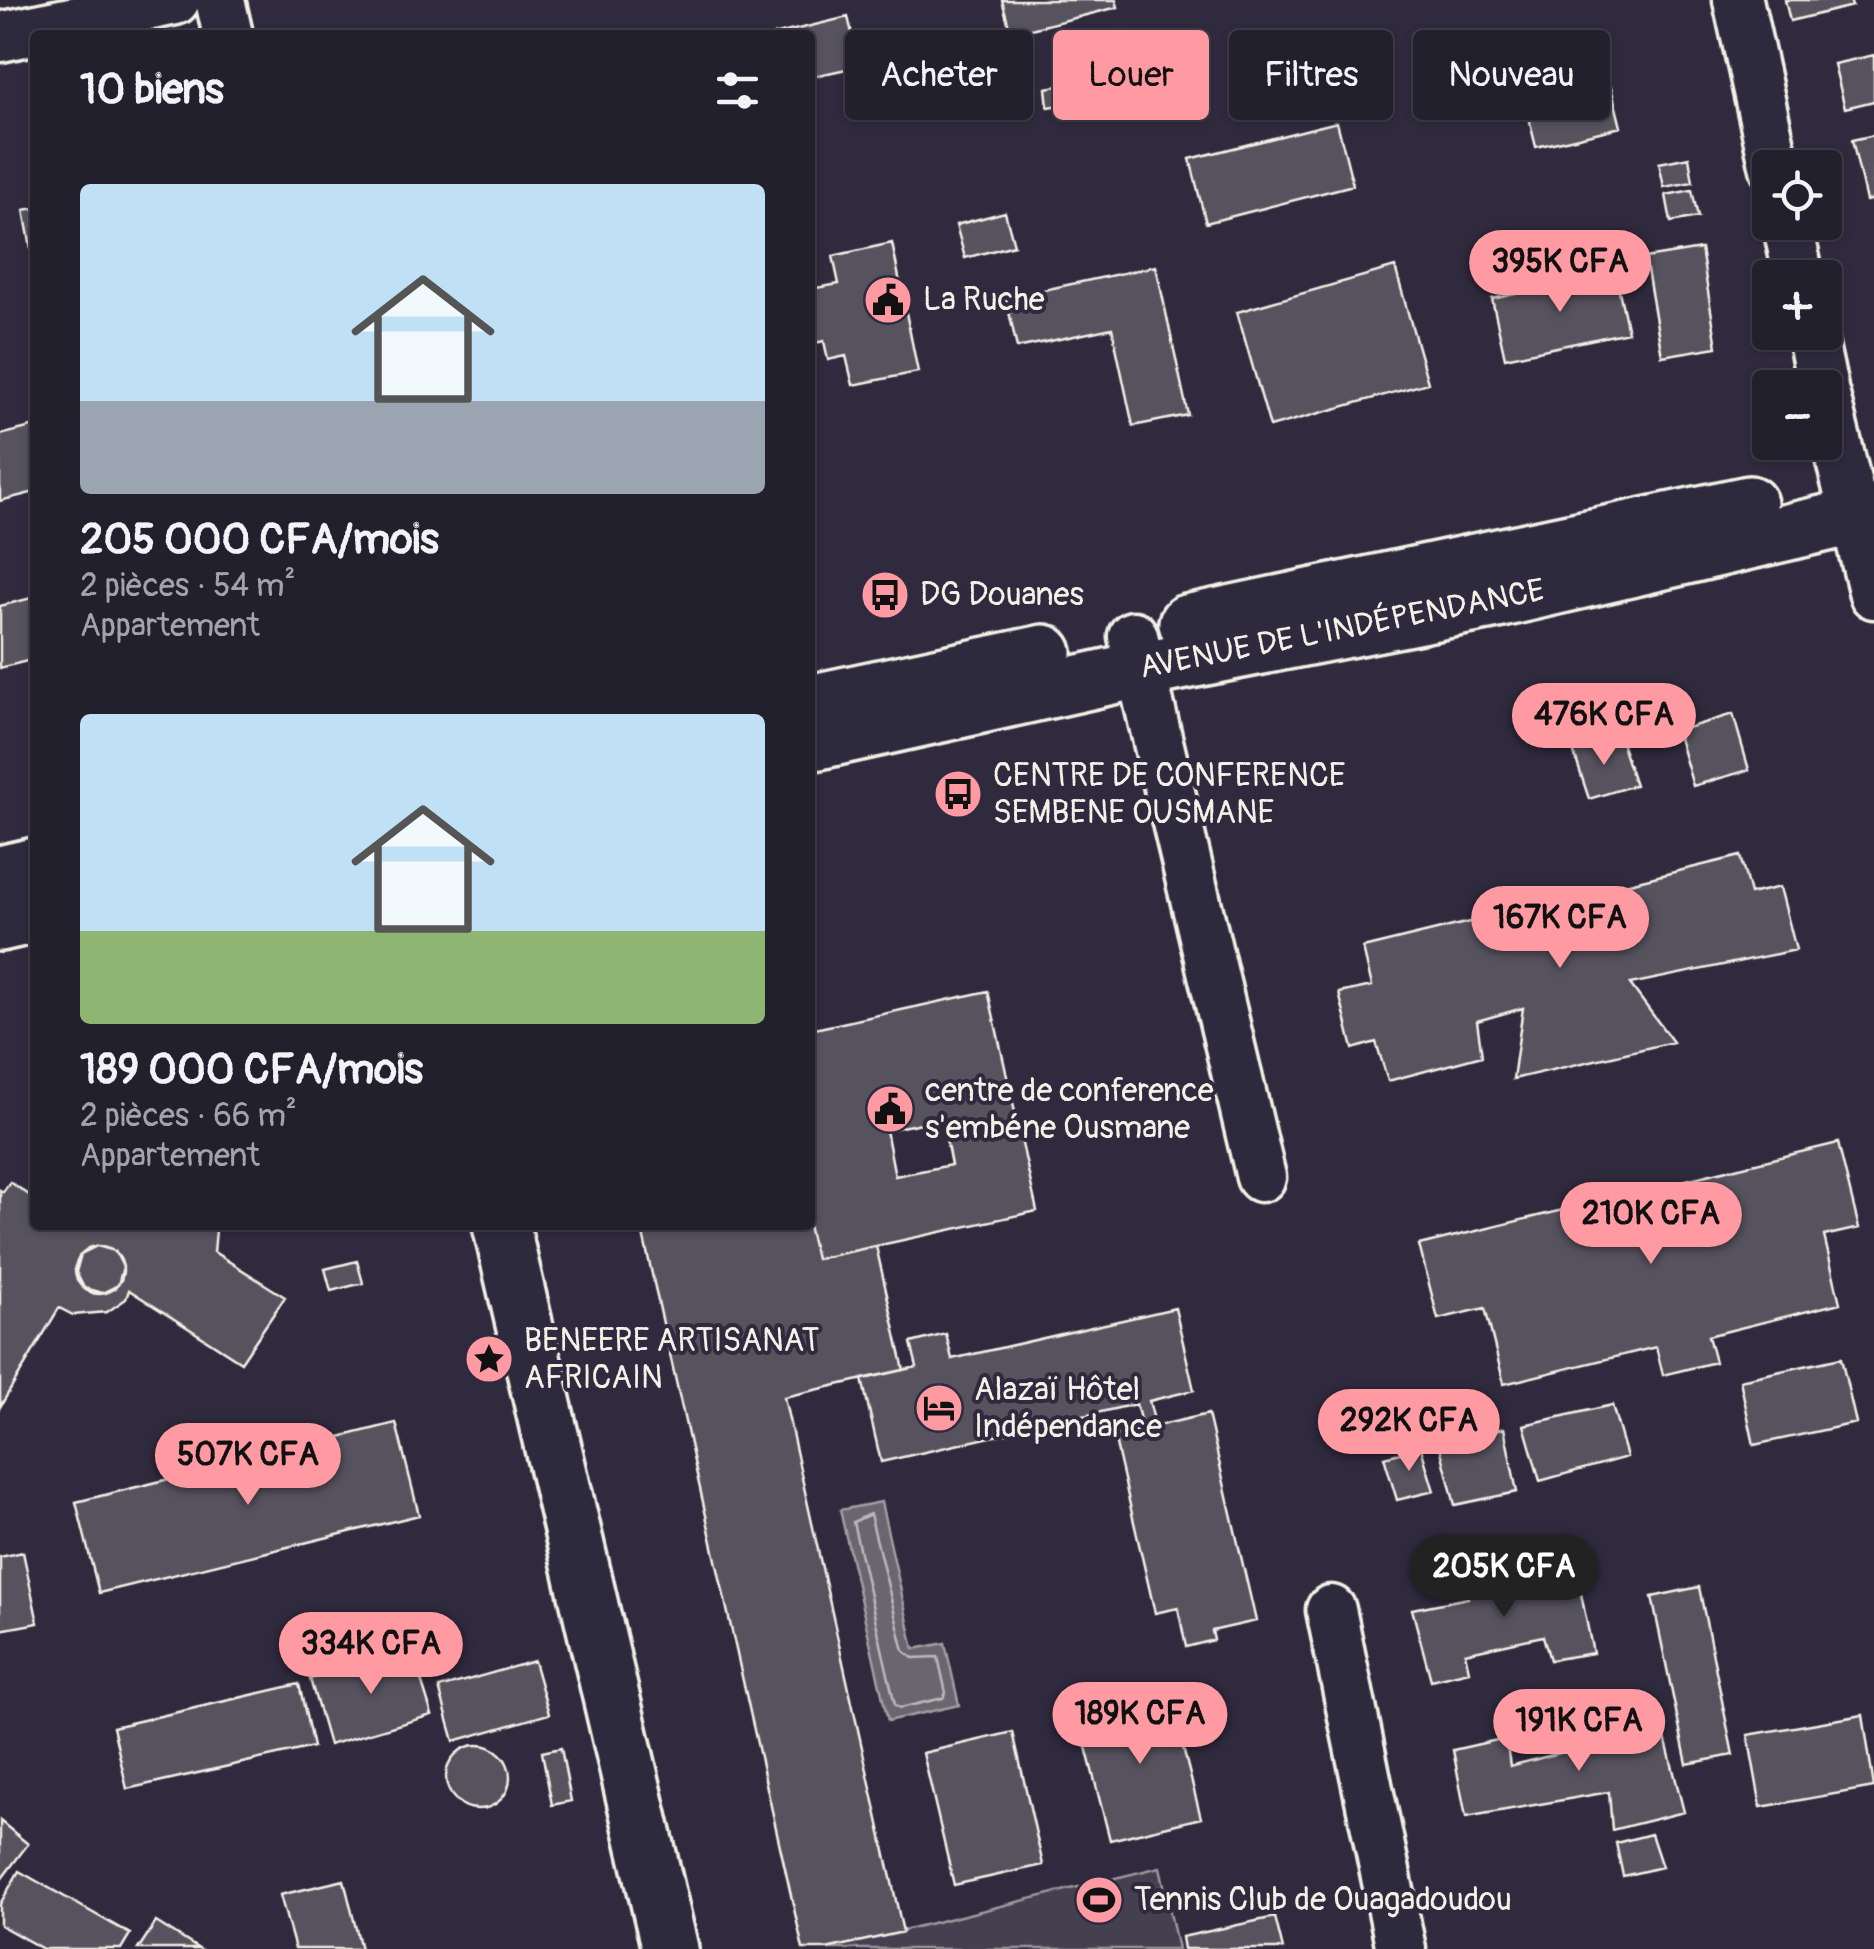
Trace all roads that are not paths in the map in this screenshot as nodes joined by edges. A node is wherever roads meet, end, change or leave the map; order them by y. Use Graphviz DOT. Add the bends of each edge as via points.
graph roads {
  1 [pos="175,0"];
  2 [pos="220,0"];
  3 [pos="1738,0"];
  4 [pos="33,30"];
  5 [pos="227,30"];
  6 [pos="30,31"];
  7 [pos="0,37"];
  8 [pos="1771,150"];
  9 [pos="1842,443"];
  10 [pos="1862,498"];
  11 [pos="1874,594"];
  12 [pos="1136,653"];
  13 [pos="815,701"];
  14 [pos="815,741"];
  15 [pos="30,867"];
  16 [pos="0,874"];
  17 [pos="30,916"];
  18 [pos="0,923"];
  19 [pos="1261,1177"];
  20 [pos="502,1230"];
  21 [pos="1331,1610"];
  22 [pos="670,1949"];
  23 [pos="1401,1949"];
  1 -- 4 [label="street"];
  2 -- 5 [label="street"];
  3 -- 8 [label="street"];
  6 -- 7 [label="street"];
  9 -- 10 [label="street"];
  10 -- 11 [label="street"];
  10 -- 12 [label="main road, AVENUE DE L'INDÉPENDANCE"];
  12 -- 13 [label="main road, AVENUE DE L'INDÉPENDANCE"];
  12 -- 14 [label="main road, AVENUE DE L'INDÉPENDANCE"];
  12 -- 19 [label="street"];
  15 -- 16 [label="main road"];
  17 -- 18 [label="main road"];
  20 -- 22 [label="main road"];
  21 -- 23 [label="street"];
}
